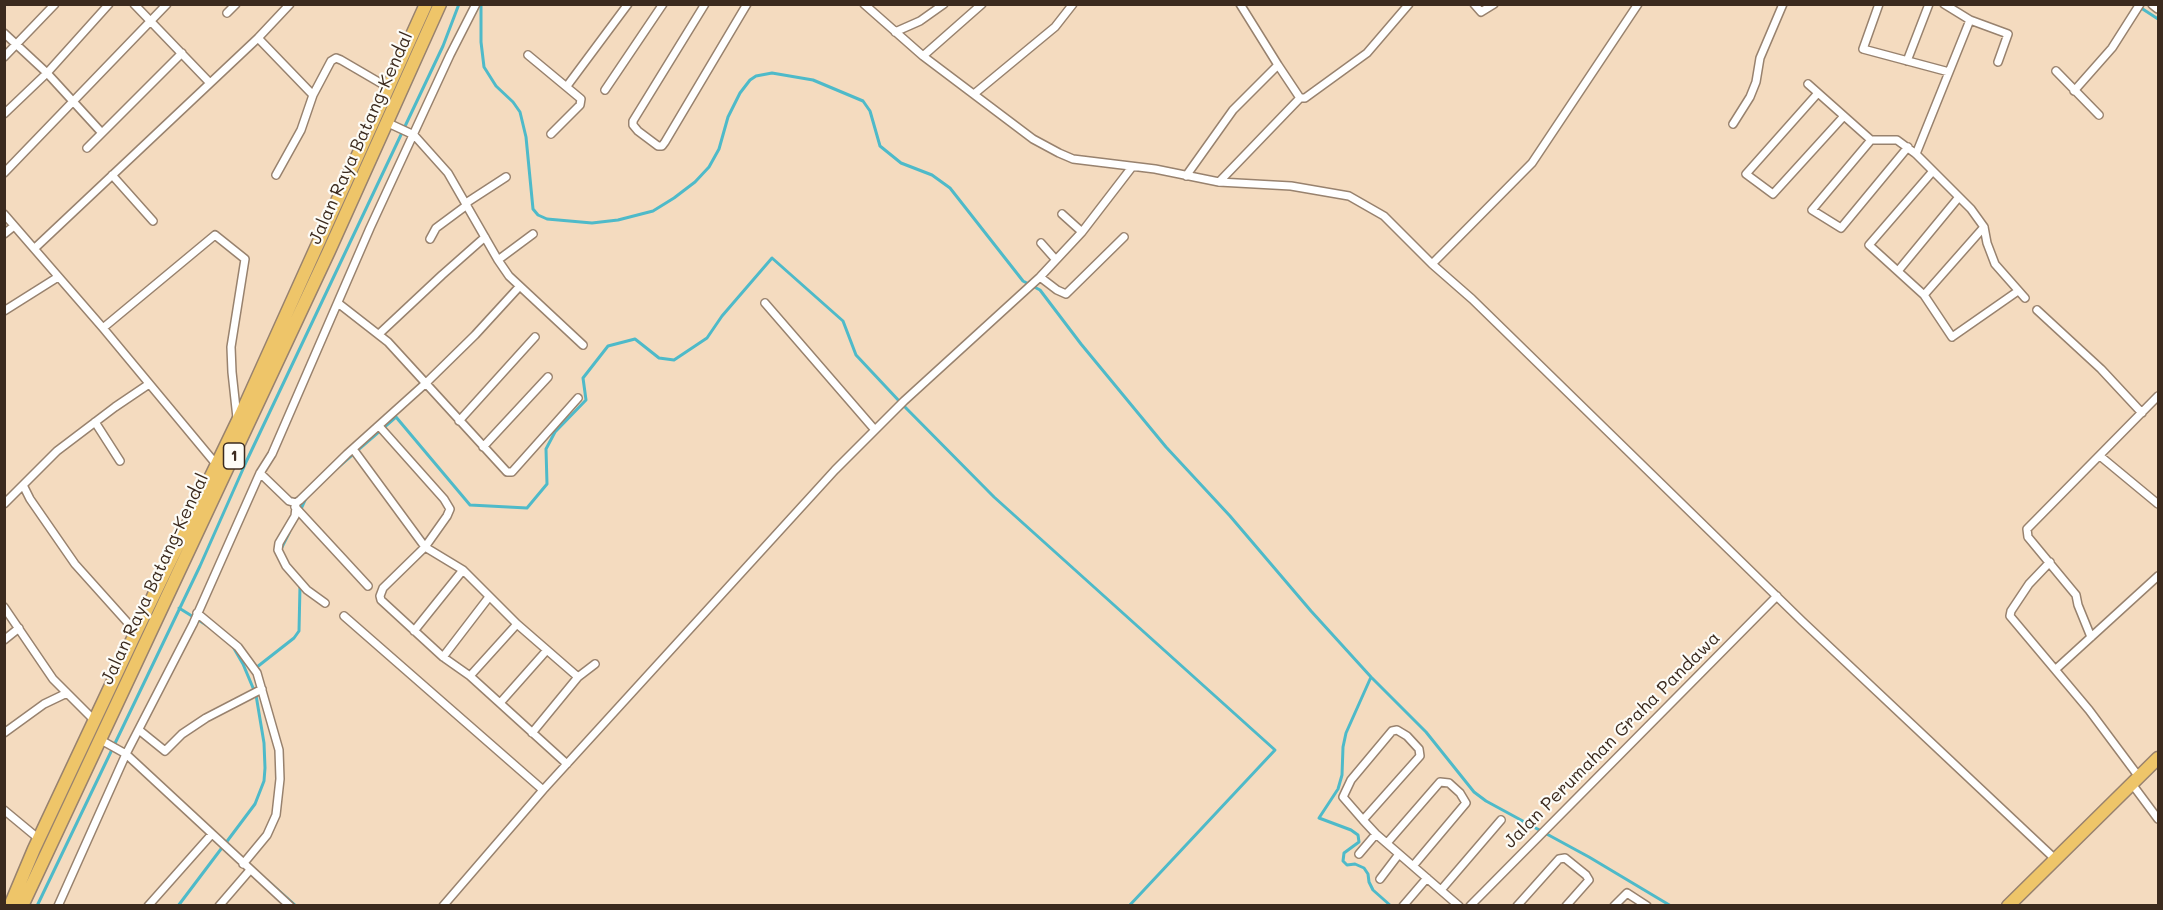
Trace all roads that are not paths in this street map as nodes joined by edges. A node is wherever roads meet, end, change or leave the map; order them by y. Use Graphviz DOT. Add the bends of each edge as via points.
graph roads {
  1 [pos="55,4"];
  2 [pos="110,4"];
  3 [pos="134,4"];
  4 [pos="167,4"];
  5 [pos="236,4"];
  6 [pos="290,4"];
  7 [pos="426,4"];
  8 [pos="440,4"];
  9 [pos="628,4"];
  10 [pos="663,4"];
  11 [pos="705,4"];
  12 [pos="747,4"];
  13 [pos="864,4"];
  14 [pos="944,4"];
  15 [pos="982,4"];
  16 [pos="1073,4"];
  17 [pos="1240,4"];
  18 [pos="1409,4"];
  19 [pos="1474,4"];
  20 [pos="1494,4"];
  21 [pos="1638,4"];
  22 [pos="1783,4"];
  23 [pos="1880,4"];
  24 [pos="1929,4"];
  25 [pos="1944,4"];
  26 [pos="2140,4"];
  27 [pos="2153,4"];
  28 [pos="475,7"];
  29 [pos="2158,8"];
  30 [pos="227,13"];
  31 [pos="1970,20"];
  32 [pos="150,21"];
  33 [pos="894,32"];
  34 [pos="4,33"];
  35 [pos="258,38"];
  36 [pos="16,45"];
  37 [pos="182,53"];
  38 [pos="528,55"];
  39 [pos="923,56"];
  40 [pos="4,57"];
  41 [pos="1907,61"];
  42 [pos="1998,62"];
  43 [pos="1278,65"];
  44 [pos="2056,71"];
  45 [pos="1949,72"];
  46 [pos="47,73"];
  47 [pos="210,83"];
  48 [pos="1808,84"];
  49 [pos="567,86"];
  50 [pos="389,88"];
  51 [pos="605,90"];
  52 [pos="2074,91"];
  53 [pos="1818,93"];
  54 [pos="974,94"];
  55 [pos="313,95"];
  56 [pos="1300,98"];
  57 [pos="74,102"];
  58 [pos="4,114"];
  59 [pos="2099,115"];
  60 [pos="1844,116"];
  61 [pos="390,124"];
  62 [pos="1733,124"];
  63 [pos="102,133"];
  64 [pos="412,134"];
  65 [pos="551,134"];
  66 [pos="1871,140"];
  67 [pos="1908,147"];
  68 [pos="87,148"];
  69 [pos="1916,154"];
  70 [pos="1132,167"];
  71 [pos="1933,171"];
  72 [pos="4,173"];
  73 [pos="112,175"];
  74 [pos="276,175"];
  75 [pos="1186,176"];
  76 [pos="506,177"];
  77 [pos="1219,182"];
  78 [pos="1959,196"];
  79 [pos="466,204"];
  80 [pos="4,214"];
  81 [pos="1062,214"];
  82 [pos="153,221"];
  83 [pos="14,226"];
  84 [pos="1984,227"];
  85 [pos="1082,232"];
  86 [pos="4,234"];
  87 [pos="533,234"];
  88 [pos="485,237"];
  89 [pos="1124,237"];
  90 [pos="430,239"];
  91 [pos="1041,243"];
  92 [pos="34,248"];
  93 [pos="498,260"];
  94 [pos="1056,260"];
  95 [pos="1432,264"];
  96 [pos="1898,271"];
  97 [pos="58,277"];
  98 [pos="1037,279"];
  99 [pos="519,287"];
  100 [pos="2018,291"];
  101 [pos="1924,295"];
  102 [pos="2025,298"];
  103 [pos="338,303"];
  104 [pos="765,303"];
  105 [pos="2037,310"];
  106 [pos="4,311"];
  107 [pos="103,328"];
  108 [pos="379,334"];
  109 [pos="535,338"];
  110 [pos="584,345"];
  111 [pos="549,377"];
  112 [pos="426,383"];
  113 [pos="149,384"];
  114 [pos="2158,396"];
  115 [pos="578,398"];
  116 [pos="2142,413"];
  117 [pos="238,420"];
  118 [pos="459,421"];
  119 [pos="95,422"];
  120 [pos="379,426"];
  121 [pos="875,430"];
  122 [pos="483,447"];
  123 [pos="353,449"];
  124 [pos="2100,456"];
  125 [pos="120,461"];
  126 [pos="216,464"];
  127 [pos="260,473"];
  128 [pos="22,485"];
  129 [pos="289,501"];
  130 [pos="4,504"];
  131 [pos="2158,504"];
  132 [pos="296,507"];
  133 [pos="425,547"];
  134 [pos="2050,562"];
  135 [pos="463,570"];
  136 [pos="2158,576"];
  137 [pos="368,586"];
  138 [pos="1777,596"];
  139 [pos="489,597"];
  140 [pos="325,603"];
  141 [pos="4,607"];
  142 [pos="197,614"];
  143 [pos="344,616"];
  144 [pos="517,624"];
  145 [pos="20,628"];
  146 [pos="414,631"];
  147 [pos="136,632"];
  148 [pos="2091,637"];
  149 [pos="4,640"];
  150 [pos="547,650"];
  151 [pos="443,657"];
  152 [pos="595,664"];
  153 [pos="2056,669"];
  154 [pos="470,676"];
  155 [pos="578,676"];
  156 [pos="260,690"];
  157 [pos="67,693"];
  158 [pos="500,703"];
  159 [pos="95,721"];
  160 [pos="139,730"];
  161 [pos="532,733"];
  162 [pos="4,734"];
  163 [pos="103,741"];
  164 [pos="124,753"];
  165 [pos="2158,758"];
  166 [pos="567,764"];
  167 [pos="2135,780"];
  168 [pos="543,790"];
  169 [pos="4,810"];
  170 [pos="2158,819"];
  171 [pos="1363,820"];
  172 [pos="1501,820"];
  173 [pos="1376,834"];
  174 [pos="211,835"];
  175 [pos="39,839"];
  176 [pos="1387,843"];
  177 [pos="1359,854"];
  178 [pos="1400,854"];
  179 [pos="2054,858"];
  180 [pos="243,864"];
  181 [pos="1413,866"];
  182 [pos="250,870"];
  183 [pos="1427,878"];
  184 [pos="1380,879"];
  185 [pos="1441,890"];
  186 [pos="1455,904"];
  187 [pos="10,906"];
  188 [pos="22,906"];
  189 [pos="58,906"];
  190 [pos="148,906"];
  191 [pos="219,906"];
  192 [pos="290,906"];
  193 [pos="443,906"];
  194 [pos="1403,906"];
  195 [pos="1470,906"];
  196 [pos="1517,906"];
  197 [pos="1566,906"];
  198 [pos="1614,906"];
  199 [pos="1647,906"];
  200 [pos="2008,906"];
  1 -- 36 [label="street"];
  2 -- 46 [label="street"];
  3 -- 32 [label="street"];
  4 -- 32 [label="street"];
  5 -- 30 [label="street"];
  6 -- 35 [label="street"];
  7 -- 50 [label="highway, Jalan Raya Batang-Kendal / 1"];
  8 -- 61 [label="highway, Jalan Raya Batang-Kendal / 1"];
  9 -- 49 [label="street"];
  10 -- 51 [label="street"];
  11 -- 12 [label="street" via="633,121 638,131 658,146 665,142"];
  13 -- 33 [label="street"];
  14 -- 33 [label="street" via="920,21"];
  15 -- 39 [label="street"];
  16 -- 54 [label="street" via="1055,27"];
  17 -- 43 [label="street"];
  18 -- 56 [label="street" via="1367,53"];
  19 -- 20 [label="street" via="1481,12"];
  21 -- 95 [label="street" via="1532,163"];
  22 -- 62 [label="street" via="1760,58 1750,98"];
  23 -- 41 [label="street" via="1863,49"];
  24 -- 41 [label="street"];
  25 -- 31 [label="street"];
  26 -- 52 [label="street" via="2112,48"];
  27 -- 29 [label="street"];
  28 -- 64 [label="street"];
  31 -- 42 [label="street" via="2008,34"];
  31 -- 45 [label="street"];
  32 -- 37 [label="street"];
  32 -- 57 [label="street"];
  33 -- 39 [label="street"];
  34 -- 36 [label="street"];
  35 -- 47 [label="street"];
  35 -- 55 [label="street"];
  36 -- 40 [label="street"];
  36 -- 46 [label="street"];
  37 -- 47 [label="street"];
  37 -- 63 [label="street"];
  38 -- 49 [label="street"];
  39 -- 54 [label="street"];
  41 -- 45 [label="street"];
  43 -- 56 [label="street"];
  43 -- 75 [label="street" via="1233,110"];
  44 -- 52 [label="street"];
  45 -- 69 [label="street"];
  46 -- 57 [label="street"];
  46 -- 58 [label="street"];
  47 -- 73 [label="street"];
  48 -- 53 [label="street"];
  49 -- 65 [label="street" via="581,103"];
  50 -- 55 [label="street" via="336,58 327,66"];
  50 -- 117 [label="highway, Jalan Raya Batang-Kendal / 1"];
  52 -- 59 [label="street"];
  53 -- 60 [label="street"];
  53 -- 60 [label="street" via="1746,174 1773,195"];
  54 -- 70 [label="street" via="1033,139 1059,153 1073,159"];
  55 -- 74 [label="street" via="301,130"];
  56 -- 77 [label="street"];
  57 -- 63 [label="street"];
  57 -- 72 [label="street"];
  60 -- 66 [label="street"];
  61 -- 64 [label="street"];
  61 -- 163 [label="highway, Jalan Raya Batang-Kendal / 1"];
  63 -- 68 [label="street"];
  64 -- 79 [label="street" via="448,173"];
  64 -- 103 [label="street"];
  66 -- 67 [label="street" via="1897,140"];
  66 -- 67 [label="street" via="1812,210 1841,228"];
  67 -- 69 [label="street"];
  69 -- 71 [label="street"];
  70 -- 75 [label="street"];
  70 -- 85 [label="street"];
  71 -- 78 [label="street"];
  71 -- 96 [label="street" via="1869,244"];
  73 -- 82 [label="street"];
  73 -- 92 [label="street"];
  75 -- 77 [label="street"];
  76 -- 79 [label="street"];
  77 -- 95 [label="street" via="1291,186 1349,196 1384,216"];
  78 -- 84 [label="street"];
  78 -- 96 [label="street"];
  79 -- 88 [label="street"];
  79 -- 90 [label="street" via="436,228"];
  80 -- 83 [label="street"];
  81 -- 85 [label="street"];
  83 -- 86 [label="street"];
  83 -- 92 [label="street"];
  84 -- 100 [label="street" via="1995,264"];
  84 -- 101 [label="street"];
  85 -- 94 [label="street"];
  87 -- 93 [label="street"];
  88 -- 93 [label="street"];
  88 -- 108 [label="street"];
  89 -- 98 [label="street" via="1066,294"];
  91 -- 94 [label="street"];
  92 -- 97 [label="street"];
  93 -- 99 [label="street"];
  94 -- 98 [label="street"];
  95 -- 138 [label="street"];
  96 -- 101 [label="street"];
  97 -- 106 [label="street"];
  97 -- 107 [label="street"];
  98 -- 121 [label="street"];
  99 -- 110 [label="street"];
  99 -- 112 [label="street"];
  100 -- 101 [label="street" via="1952,337"];
  100 -- 102 [label="street"];
  103 -- 108 [label="street"];
  103 -- 127 [label="street"];
  104 -- 121 [label="street"];
  105 -- 116 [label="street" via="2102,369"];
  107 -- 113 [label="street"];
  107 -- 117 [label="street" via="215,235 245,259 231,347"];
  108 -- 112 [label="street"];
  109 -- 118 [label="street"];
  111 -- 122 [label="street"];
  112 -- 118 [label="street"];
  112 -- 120 [label="street"];
  113 -- 119 [label="street"];
  113 -- 126 [label="street"];
  114 -- 116 [label="street"];
  115 -- 122 [label="street" via="512,472 504,470"];
  116 -- 124 [label="street"];
  117 -- 126 [label="highway, Jalan Raya Batang-Kendal / 1"];
  118 -- 122 [label="street"];
  119 -- 125 [label="street"];
  119 -- 128 [label="street"];
  120 -- 123 [label="street"];
  120 -- 133 [label="street" via="450,509"];
  121 -- 166 [label="street"];
  123 -- 129 [label="street" via="300,501"];
  123 -- 133 [label="street"];
  124 -- 131 [label="street"];
  124 -- 134 [label="street" via="2027,529 2028,537"];
  126 -- 147 [label="highway, Jalan Raya Batang-Kendal / 1"];
  127 -- 129 [label="street"];
  127 -- 142 [label="street"];
  128 -- 130 [label="street"];
  128 -- 147 [label="street" via="75,564"];
  129 -- 132 [label="street"];
  132 -- 137 [label="street"];
  132 -- 140 [label="street" via="278,550 307,590"];
  133 -- 135 [label="street"];
  133 -- 146 [label="street" via="383,588 380,596"];
  134 -- 148 [label="street" via="2076,595"];
  134 -- 153 [label="street" via="2010,613"];
  135 -- 139 [label="street"];
  135 -- 146 [label="street"];
  136 -- 148 [label="street"];
  138 -- 179 [label="street"];
  138 -- 195 [label="street, Jalan Perumahan Graha Pandawa"];
  139 -- 144 [label="street"];
  139 -- 151 [label="street"];
  141 -- 145 [label="street"];
  142 -- 156 [label="street" via="238,647 257,673"];
  142 -- 160 [label="street"];
  143 -- 168 [label="street"];
  144 -- 150 [label="street"];
  144 -- 154 [label="street"];
  145 -- 149 [label="street"];
  145 -- 157 [label="street" via="53,679"];
  146 -- 151 [label="street"];
  147 -- 159 [label="highway, Jalan Raya Batang-Kendal / 1"];
  148 -- 153 [label="street"];
  150 -- 155 [label="street"];
  150 -- 158 [label="street"];
  151 -- 154 [label="street"];
  152 -- 155 [label="street"];
  153 -- 167 [label="street" via="2090,710"];
  154 -- 158 [label="street"];
  155 -- 161 [label="street"];
  156 -- 160 [label="street" via="206,718 165,751"];
  156 -- 180 [label="street" via="279,750 280,779 276,815 267,835"];
  157 -- 159 [label="street"];
  157 -- 162 [label="street" via="44,704"];
  158 -- 161 [label="street"];
  159 -- 175 [label="highway, Jalan Raya Batang-Kendal / 1"];
  160 -- 164 [label="street"];
  161 -- 166 [label="street"];
  163 -- 164 [label="street"];
  163 -- 188 [label="highway, Jalan Raya Batang-Kendal / 1"];
  164 -- 174 [label="street"];
  164 -- 189 [label="street"];
  165 -- 167 [label="highway"];
  166 -- 168 [label="street"];
  167 -- 170 [label="street"];
  167 -- 179 [label="highway"];
  168 -- 193 [label="street"];
  169 -- 175 [label="street"];
  171 -- 171 [label="street" via="1343,798 1345,789 1392,731 1397,730 1419,749 1420,756"];
  171 -- 173 [label="street"];
  172 -- 185 [label="street"];
  173 -- 176 [label="street"];
  173 -- 177 [label="street"];
  174 -- 180 [label="street"];
  174 -- 190 [label="street"];
  175 -- 187 [label="highway, Jalan Raya Batang-Kendal / 1"];
  176 -- 178 [label="street"];
  176 -- 181 [label="street" via="1440,782 1449,783 1466,803"];
  178 -- 181 [label="street"];
  178 -- 184 [label="street"];
  179 -- 200 [label="highway"];
  180 -- 182 [label="street"];
  181 -- 183 [label="street"];
  182 -- 191 [label="street"];
  182 -- 192 [label="street"];
  183 -- 185 [label="street"];
  183 -- 194 [label="street"];
  185 -- 186 [label="street"];
  196 -- 197 [label="street" via="1559,859 1565,858 1589,880"];
  198 -- 199 [label="street" via="1627,893"];
}
